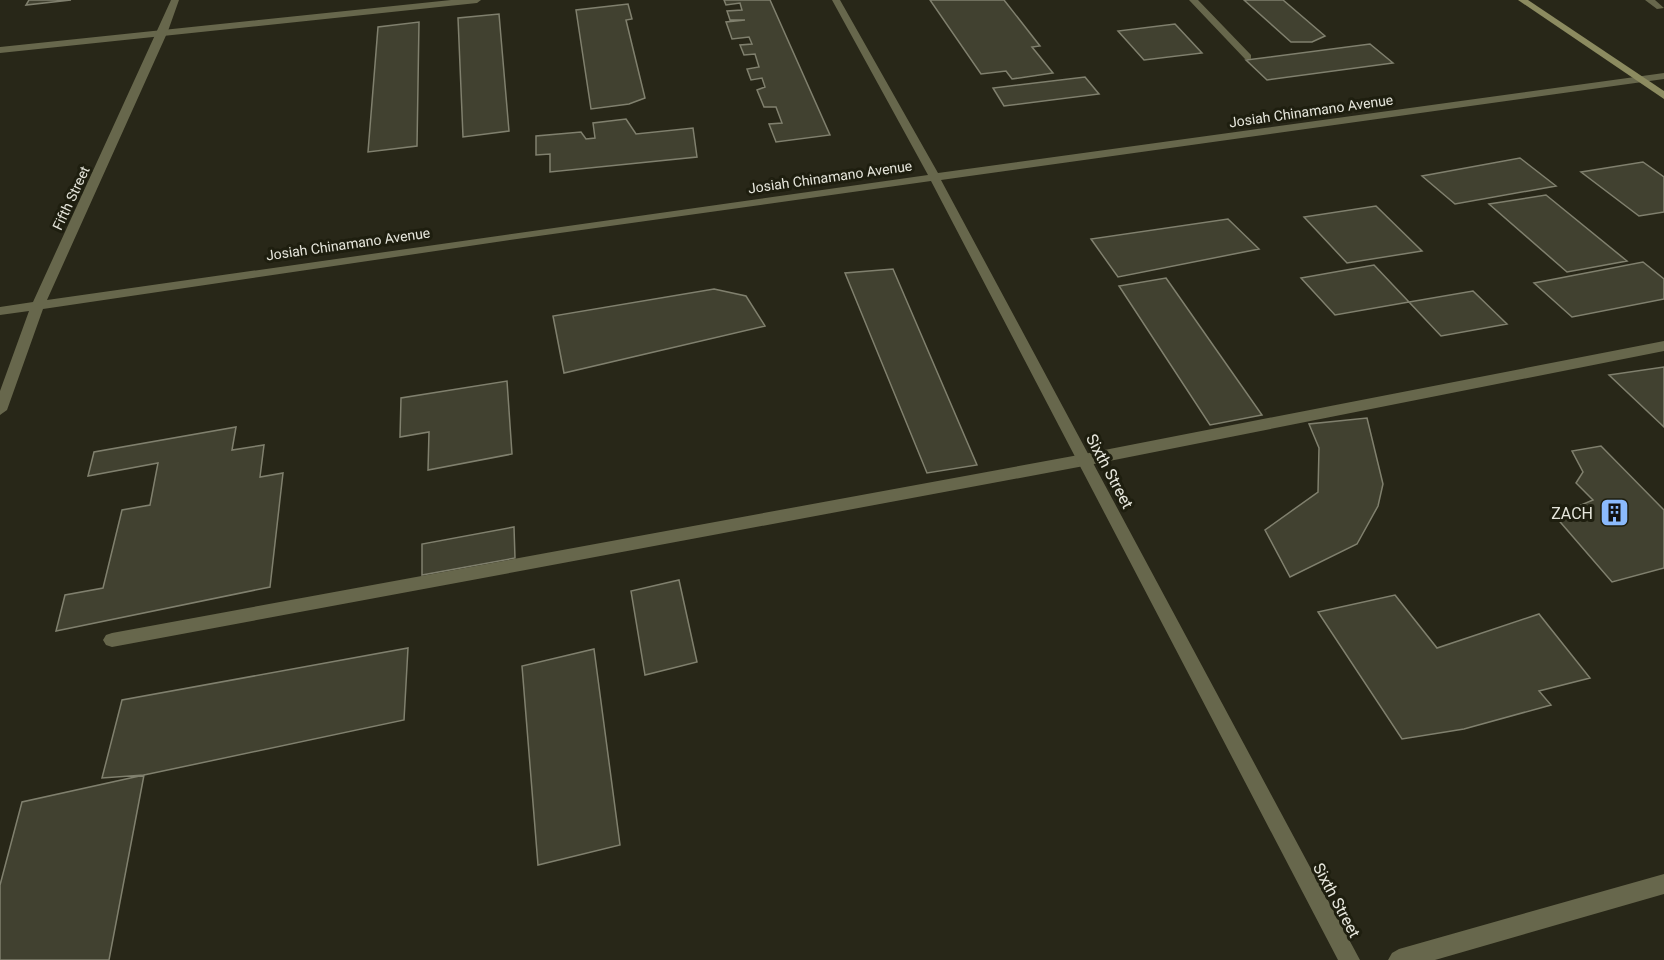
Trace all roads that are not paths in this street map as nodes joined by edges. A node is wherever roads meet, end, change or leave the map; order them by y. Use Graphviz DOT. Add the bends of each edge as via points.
graph roads {
  1 [pos="175,0"];
  2 [pos="477,0"];
  3 [pos="836,0"];
  4 [pos="1193,0"];
  5 [pos="1522,0"];
  6 [pos="1649,0"];
  7 [pos="1660,7"];
  8 [pos="163,31"];
  9 [pos="0,50"];
  10 [pos="1248,57"];
  11 [pos="1664,76"];
  12 [pos="1639,80"];
  13 [pos="1664,96"];
  14 [pos="935,178"];
  15 [pos="38,305"];
  16 [pos="0,311"];
  17 [pos="1664,346"];
  18 [pos="0,410"];
  19 [pos="1084,460"];
  20 [pos="112,639"];
  21 [pos="1664,884"];
  22 [pos="1348,960"];
  23 [pos="1399,960"];
  1 -- 8 [label="street, Fifth Street"];
  2 -- 8 [label="street"];
  3 -- 14 [label="street, Sixth Street"];
  4 -- 10 [label="street"];
  5 -- 12 [label="main road"];
  6 -- 7 [label="street"];
  8 -- 9 [label="street"];
  8 -- 15 [label="street, Fifth Street"];
  11 -- 12 [label="street, Josiah Chinamano Avenue"];
  12 -- 13 [label="main road"];
  12 -- 14 [label="street, Josiah Chinamano Avenue"];
  14 -- 15 [label="street, Josiah Chinamano Avenue"];
  14 -- 19 [label="street, Sixth Street"];
  15 -- 16 [label="street, Josiah Chinamano Avenue"];
  15 -- 18 [label="street, Fifth Street"];
  17 -- 19 [label="street"];
  19 -- 20 [label="street"];
  19 -- 22 [label="street, Sixth Street"];
  21 -- 23 [label="street"];
}
